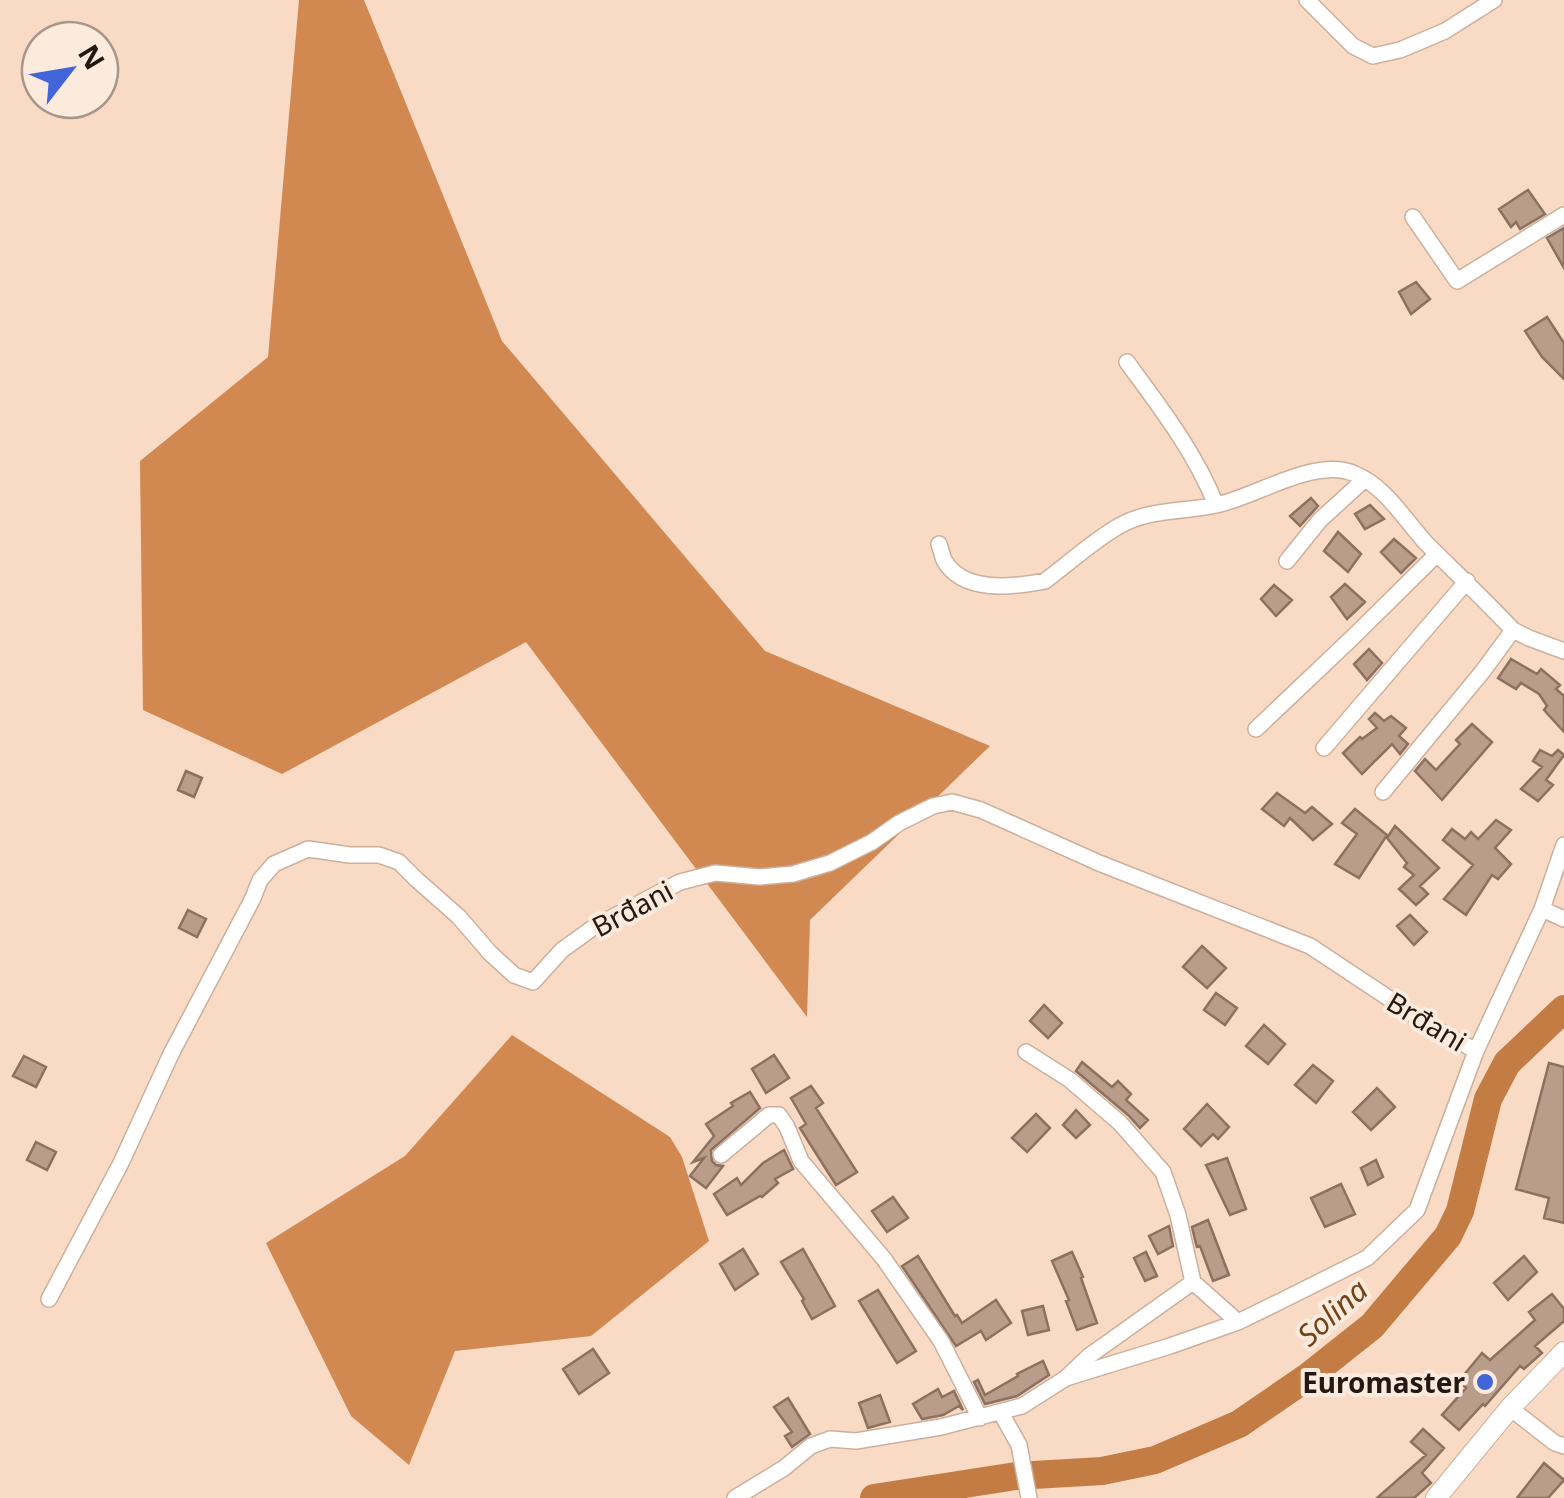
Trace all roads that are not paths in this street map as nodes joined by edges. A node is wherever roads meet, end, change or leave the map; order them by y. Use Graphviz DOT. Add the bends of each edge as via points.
graph roads {
  1 [pos="1306,0"];
  2 [pos="1494,0"];
  3 [pos="1564,215"];
  4 [pos="1413,217"];
  5 [pos="1126,362"];
  6 [pos="1365,479"];
  7 [pos="1216,505"];
  8 [pos="939,544"];
  9 [pos="1437,554"];
  10 [pos="1287,561"];
  11 [pos="1466,581"];
  12 [pos="1513,630"];
  13 [pos="1564,651"];
  14 [pos="1256,729"];
  15 [pos="1324,748"];
  16 [pos="1383,792"];
  17 [pos="1564,845"];
  18 [pos="1542,910"];
  19 [pos="1564,919"];
  20 [pos="1476,1051"];
  21 [pos="1026,1052"];
  22 [pos="721,1155"];
  23 [pos="1192,1282"];
  24 [pos="49,1299"];
  25 [pos="1238,1322"];
  26 [pos="1564,1352"];
  27 [pos="1066,1378"];
  28 [pos="1510,1408"];
  29 [pos="1001,1413"];
  30 [pos="980,1418"];
  31 [pos="1564,1446"];
  32 [pos="1027,1494"];
  33 [pos="735,1498"];
  34 [pos="1436,1498"];
  1 -- 2 [label="street" via="1352,46 1373,56 1445,32"];
  3 -- 4 [label="street" via="1457,282"];
  5 -- 7 [label="street" via="1204,474"];
  6 -- 7 [label="street" via="1351,471 1309,473"];
  6 -- 9 [label="street"];
  6 -- 10 [label="street"];
  7 -- 8 [label="street" via="1140,516 1032,584 1001,586 956,575"];
  9 -- 11 [label="street"];
  9 -- 14 [label="street"];
  11 -- 12 [label="street"];
  11 -- 15 [label="street"];
  12 -- 13 [label="street"];
  12 -- 16 [label="street"];
  17 -- 18 [label="street, Brđani"];
  18 -- 19 [label="street"];
  18 -- 20 [label="street, Brđani"];
  20 -- 24 [label="street, Brđani" via="1310,946 952,802 830,863 793,874 716,873 680,882 594,927 533,982 490,954 399,862 308,848 274,864 260,880"];
  20 -- 25 [label="street, Brđani" via="1417,1210 1367,1258"];
  21 -- 23 [label="street" via="1120,1123 1163,1172"];
  22 -- 30 [label="street" via="769,1115 779,1115 801,1161 884,1259 941,1341"];
  23 -- 25 [label="street"];
  23 -- 27 [label="street"];
  25 -- 27 [label="street, Brđani"];
  26 -- 28 [label="main road"];
  27 -- 29 [label="street"];
  28 -- 31 [label="street"];
  28 -- 34 [label="main road"];
  29 -- 30 [label="street"];
  29 -- 32 [label="street" via="1019,1444"];
  30 -- 33 [label="street" via="856,1441 830,1439"];
}
